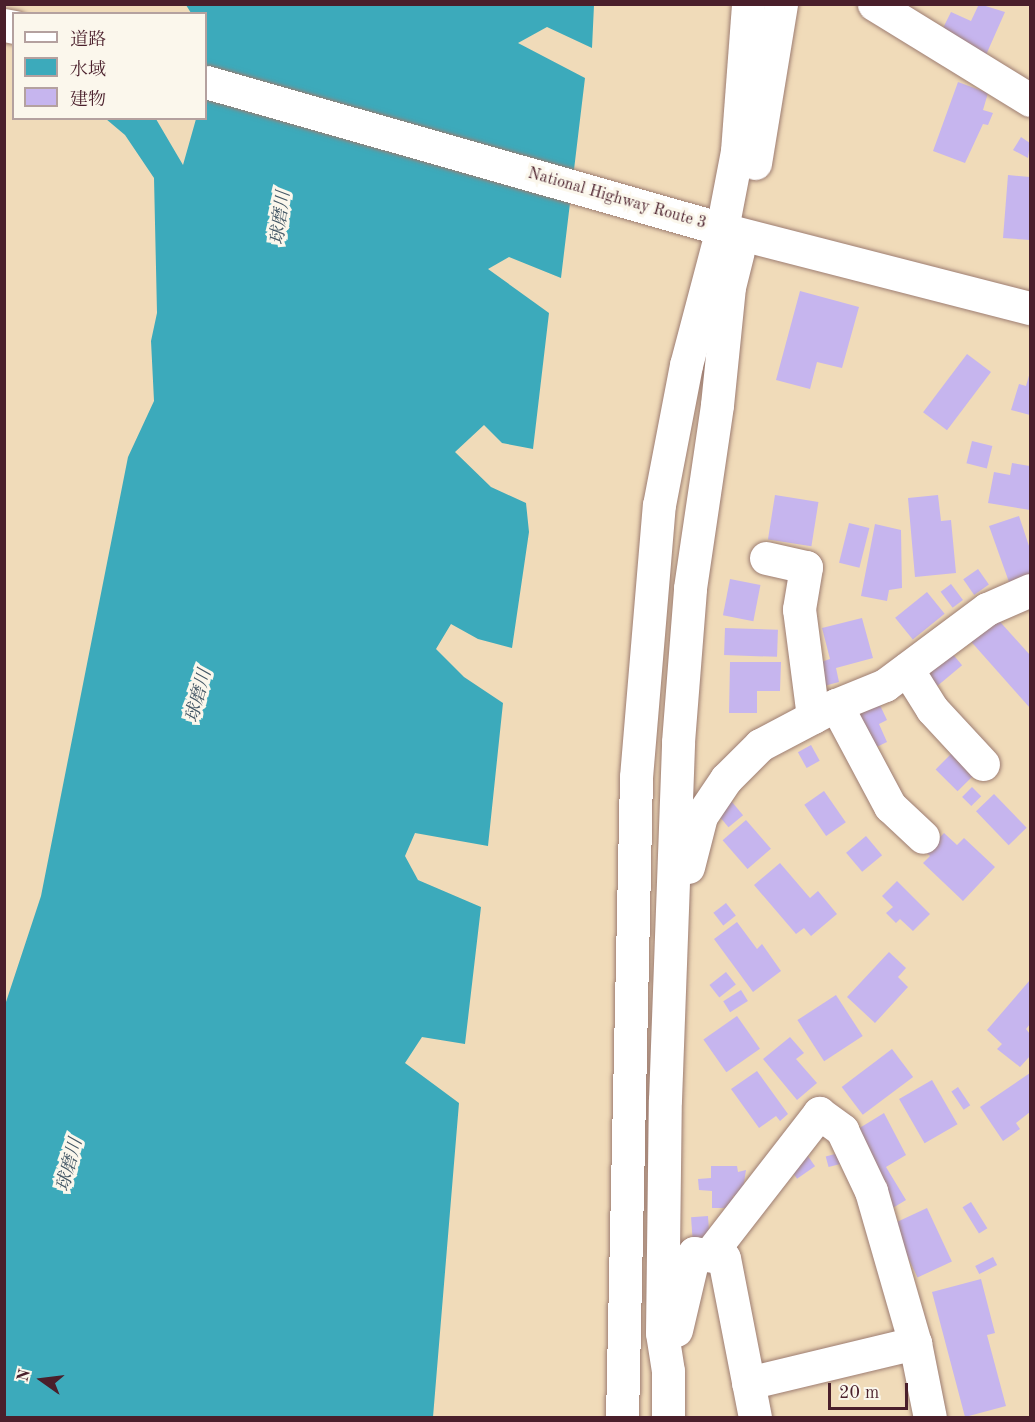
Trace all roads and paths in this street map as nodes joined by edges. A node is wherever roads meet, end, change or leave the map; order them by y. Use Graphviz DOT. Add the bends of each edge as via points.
graph roads {
  1 [pos="748,4"];
  2 [pos="781,4"];
  3 [pos="874,4"];
  4 [pos="207,82"];
  5 [pos="1030,100"];
  6 [pos="720,228"];
  7 [pos="1030,308"];
  8 [pos="766,558"];
  9 [pos="1030,590"];
  10 [pos="907,669"];
  11 [pos="824,711"];
  12 [pos="982,764"];
  13 [pos="922,837"];
  14 [pos="674,929"];
  15 [pos="629,1047"];
  16 [pos="709,1255"];
  17 [pos="915,1343"];
  18 [pos="668,1371"];
  19 [pos="748,1383"];
  20 [pos="622,1418"];
  21 [pos="660,1418"];
  22 [pos="668,1418"];
  23 [pos="755,1418"];
  24 [pos="930,1418"];
  1 -- 6 [label="main road" via="737,151"];
  2 -- 6 [label="main road"];
  3 -- 5 [label="main road"];
  4 -- 6 [label="main road, National Highway Route 3"];
  6 -- 7 [label="main road, National Highway Route 3"];
  6 -- 14 [label="main road" via="729,287 717,405 690,588 678,742"];
  6 -- 15 [label="main road" via="686,365 659,505 636,777"];
  8 -- 11 [label="main road" via="806,567 798,609"];
  9 -- 10 [label="main road" via="987,609"];
  10 -- 11 [label="main road" via="885,685"];
  10 -- 12 [label="main road" via="932,709"];
  11 -- 13 [label="main road" via="890,806"];
  11 -- 14 [label="main road" via="760,745 726,779 701,816"];
  14 -- 15 [label="main road" via="649,1041"];
  14 -- 18 [label="main road" via="665,1100 662,1333"];
  15 -- 20 [label="main road"];
  16 -- 17 [label="main road" via="819,1113 842,1130 871,1191"];
  16 -- 18 [label="main road" via="694,1253"];
  16 -- 19 [label="main road" via="724,1258"];
  17 -- 19 [label="main road"];
  17 -- 24 [label="main road"];
  18 -- 21 [label="main road"];
  18 -- 22 [label="main road"];
  19 -- 23 [label="main road"];
}
